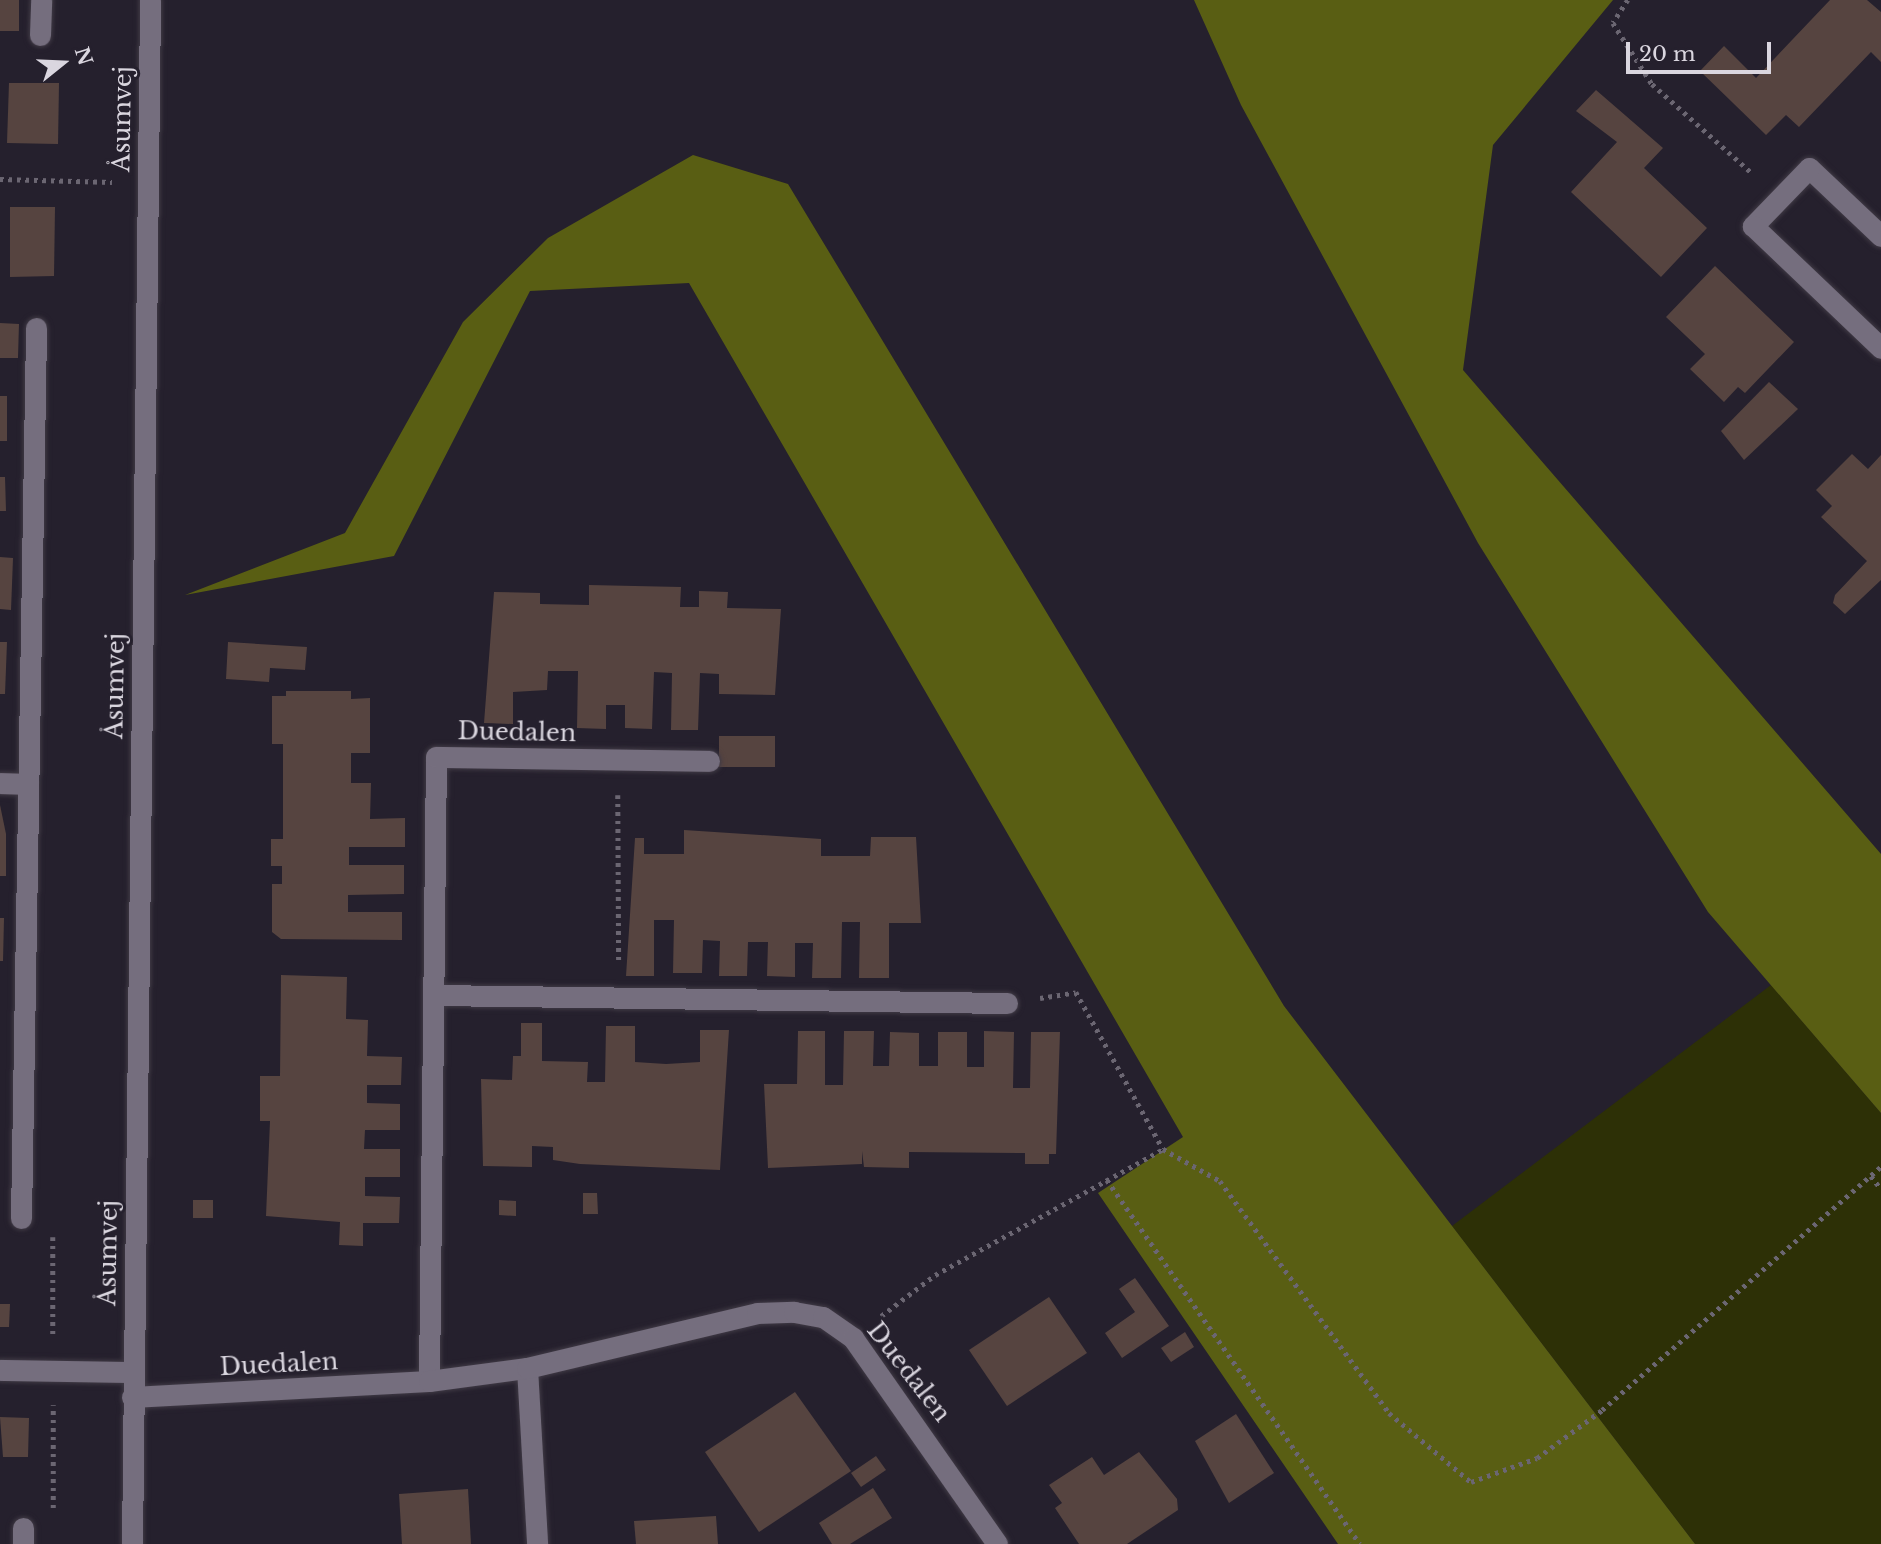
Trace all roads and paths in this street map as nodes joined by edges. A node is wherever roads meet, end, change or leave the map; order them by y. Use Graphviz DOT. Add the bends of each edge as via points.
graph roads {
  1 [pos="41,0"];
  2 [pos="150,0"];
  3 [pos="1628,0"];
  4 [pos="40,35"];
  5 [pos="0,179"];
  6 [pos="148,183"];
  7 [pos="1780,198"];
  8 [pos="1881,236"];
  9 [pos="36,328"];
  10 [pos="1881,348"];
  11 [pos="618,759"];
  12 [pos="709,761"];
  13 [pos="0,783"];
  14 [pos="28,784"];
  15 [pos="434,995"];
  16 [pos="619,998"];
  17 [pos="1007,1003"];
  18 [pos="1163,1149"];
  19 [pos="1881,1167"];
  20 [pos="1871,1176"];
  21 [pos="1107,1180"];
  22 [pos="1881,1189"];
  23 [pos="21,1218"];
  24 [pos="853,1338"];
  25 [pos="527,1368"];
  26 [pos="0,1370"];
  27 [pos="133,1372"];
  28 [pos="429,1381"];
  29 [pos="132,1397"];
  30 [pos="132,1544"];
  31 [pos="537,1544"];
  32 [pos="997,1544"];
  33 [pos="1360,1544"];
  1 -- 4 [label="street"];
  2 -- 6 [label="street, Åsumvej"];
  3 -- 7 [label="path" via="1613,23 1652,84"];
  5 -- 6 [label="path"];
  6 -- 27 [label="street, Åsumvej"];
  7 -- 8 [label="street" via="1809,168"];
  7 -- 10 [label="street" via="1753,226"];
  9 -- 14 [label="street"];
  11 -- 12 [label="street, Duedalen"];
  11 -- 15 [label="street, Duedalen" via="436,757"];
  11 -- 16 [label="path"];
  13 -- 14 [label="street"];
  14 -- 23 [label="street"];
  15 -- 16 [label="street"];
  15 -- 28 [label="street, Duedalen"];
  16 -- 17 [label="street"];
  17 -- 18 [label="path" via="1076,992"];
  18 -- 20 [label="path" via="1220,1181 1389,1413 1471,1482 1537,1458 1602,1410"];
  18 -- 21 [label="path"];
  19 -- 20 [label="path"];
  20 -- 22 [label="path"];
  21 -- 24 [label="path" via="935,1275"];
  21 -- 33 [label="path"];
  24 -- 25 [label="street, Duedalen" via="823,1317 757,1313"];
  24 -- 32 [label="street, Duedalen"];
  25 -- 28 [label="street, Duedalen"];
  25 -- 31 [label="street"];
  26 -- 27 [label="street"];
  27 -- 29 [label="street, Åsumvej"];
  28 -- 29 [label="street, Duedalen"];
  29 -- 30 [label="street, Åsumvej"];
}
